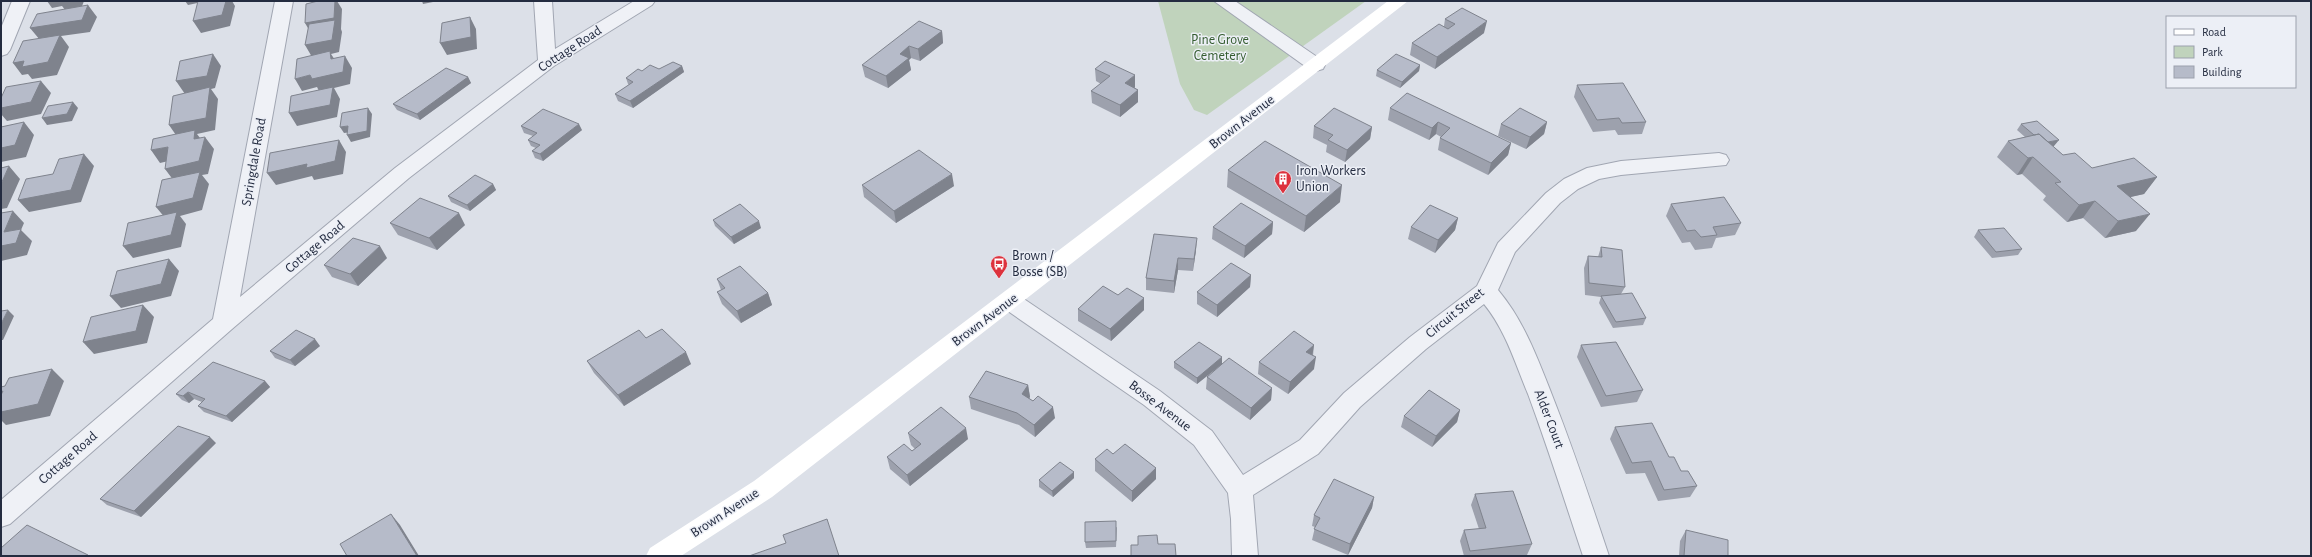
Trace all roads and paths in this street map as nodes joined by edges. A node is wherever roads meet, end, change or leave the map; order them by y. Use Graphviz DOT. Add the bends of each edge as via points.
graph roads {
  1 [pos="21,1"];
  2 [pos="284,1"];
  3 [pos="543,1"];
  4 [pos="646,1"];
  5 [pos="1223,1"];
  6 [pos="1400,1"];
  7 [pos="1,50"];
  8 [pos="547,62"];
  9 [pos="1316,65"];
  10 [pos="1719,160"];
  11 [pos="1486,291"];
  12 [pos="1010,301"];
  13 [pos="224,323"];
  14 [pos="1240,490"];
  15 [pos="1,516"];
  16 [pos="659,556"];
  17 [pos="1245,556"];
  18 [pos="1596,556"];
  1 -- 7 [label="street"];
  2 -- 13 [label="street, Springdale Road"];
  3 -- 8 [label="street"];
  4 -- 8 [label="street, Cottage Road"];
  5 -- 9 [label="street"];
  6 -- 9 [label="main road, Brown Avenue"];
  8 -- 13 [label="street, Cottage Road" via="402,173"];
  9 -- 12 [label="main road, Brown Avenue"];
  10 -- 11 [label="street, Circuit Street" via="1621,168 1594,174 1571,184 1553,198 1506,248"];
  11 -- 14 [label="street, Circuit Street" via="1418,343 1352,400 1309,447"];
  11 -- 18 [label="street, Alder Court" via="1505,314 1518,339 1563,455"];
  12 -- 14 [label="street, Bosse Avenue" via="1152,398 1203,438"];
  12 -- 16 [label="main road, Brown Avenue" via="763,489"];
  13 -- 15 [label="street, Cottage Road"];
  14 -- 17 [label="street, Bosse Avenue"];
}
